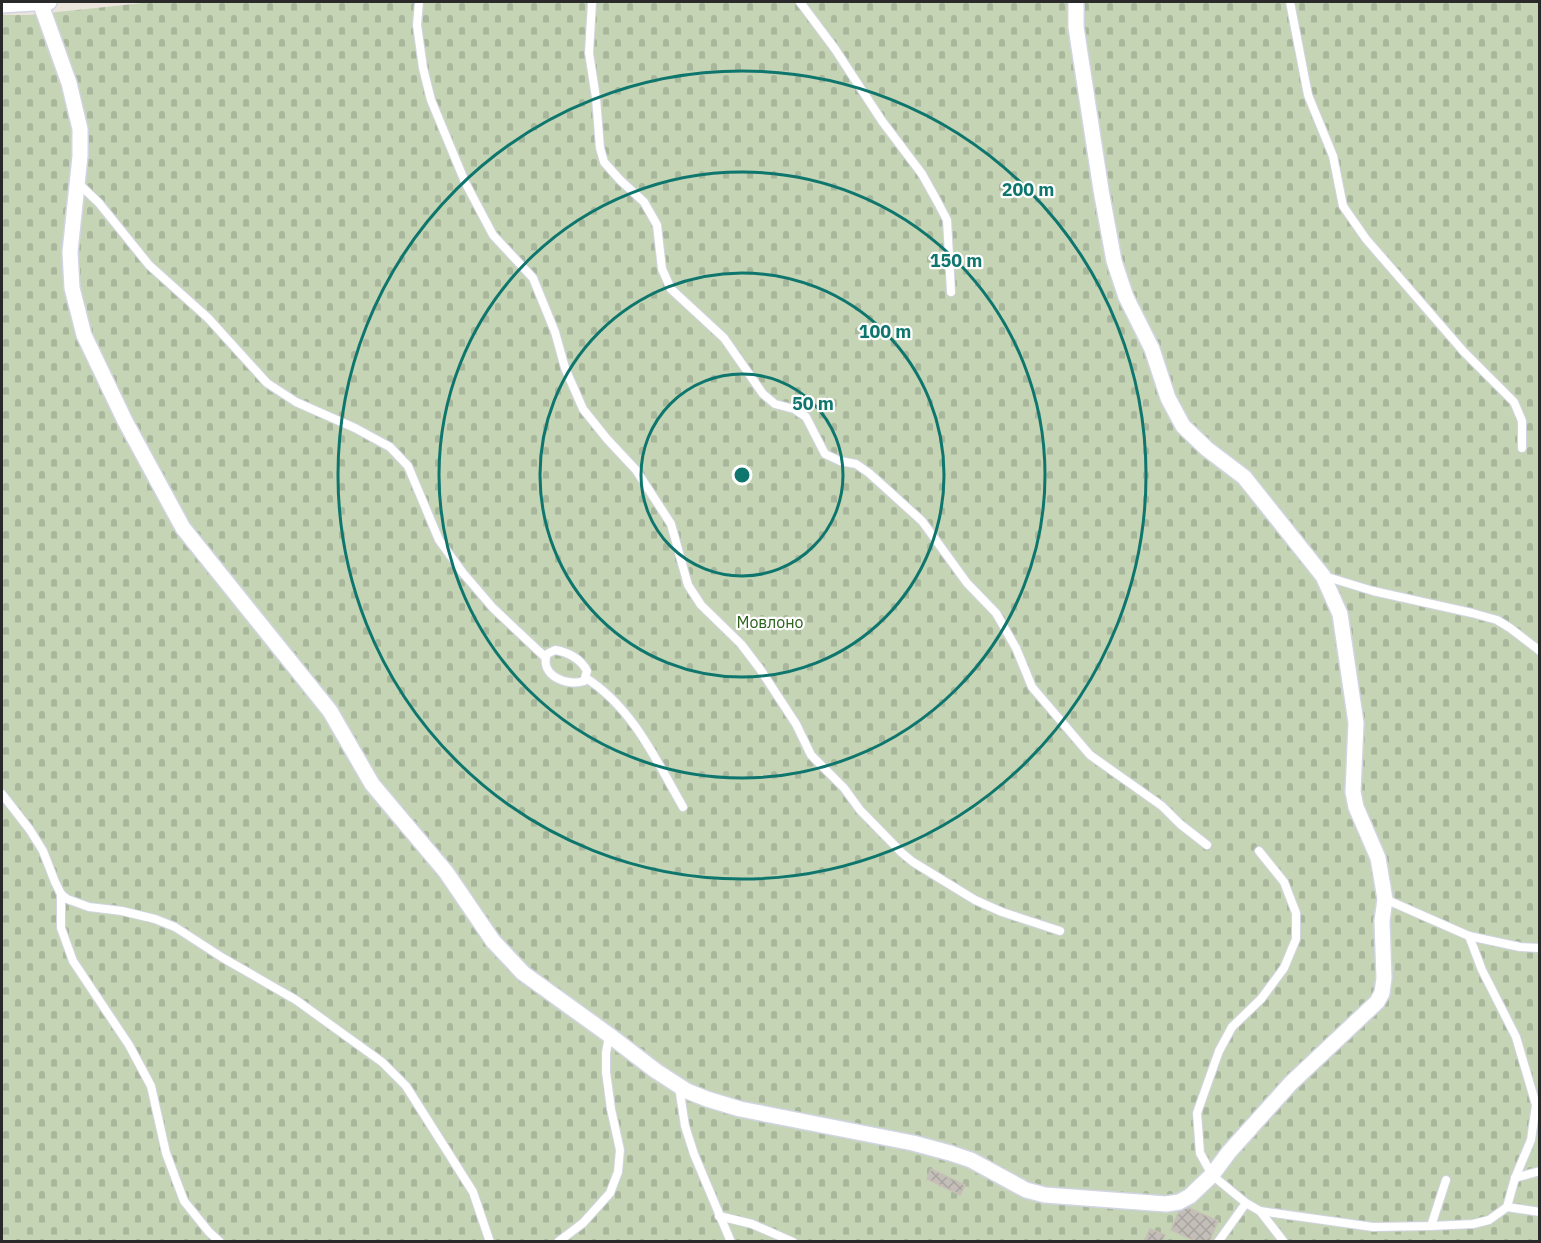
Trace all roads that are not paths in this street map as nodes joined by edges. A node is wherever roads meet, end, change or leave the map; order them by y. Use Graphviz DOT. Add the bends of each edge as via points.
graph roads {
  1 [pos="40,2"];
  2 [pos="49,2"];
  3 [pos="418,2"];
  4 [pos="592,2"];
  5 [pos="800,2"];
  6 [pos="1076,2"];
  7 [pos="1290,2"];
  8 [pos="2,5"];
  9 [pos="77,182"];
  10 [pos="951,292"];
  11 [pos="1522,448"];
  12 [pos="1323,576"];
  13 [pos="1539,651"];
  14 [pos="545,657"];
  15 [pos="586,678"];
  16 [pos="2,794"];
  17 [pos="683,807"];
  18 [pos="1207,845"];
  19 [pos="1259,851"];
  20 [pos="61,894"];
  21 [pos="1385,898"];
  22 [pos="1060,931"];
  23 [pos="1469,936"];
  24 [pos="1539,948"];
  25 [pos="609,1035"];
  26 [pos="678,1085"];
  27 [pos="1539,1171"];
  28 [pos="1212,1175"];
  29 [pos="1515,1178"];
  30 [pos="1446,1180"];
  31 [pos="1246,1203"];
  32 [pos="1507,1207"];
  33 [pos="1260,1212"];
  34 [pos="1539,1212"];
  35 [pos="719,1216"];
  36 [pos="1431,1226"];
  37 [pos="220,1242"];
  38 [pos="490,1242"];
  39 [pos="558,1242"];
  40 [pos="731,1242"];
  41 [pos="793,1242"];
  42 [pos="1218,1242"];
  43 [pos="1284,1242"];
  1 -- 2 [label="street"];
  1 -- 8 [label="street"];
  1 -- 9 [label="street" via="69,83 80,129"];
  3 -- 22 [label="lane" via="417,26 431,100 465,182 493,235 533,278 583,409 636,470 671,524 688,585 701,604 760,669 811,755 902,853 975,900"];
  4 -- 18 [label="lane" via="589,52 600,148 604,162 644,202 657,225 662,269 671,289 724,338 763,394 775,404 806,417 825,454 856,464 922,521 967,583 996,613 1032,687 1090,755 1162,806"];
  5 -- 10 [label="lane" via="922,174 947,220"];
  6 -- 12 [label="street" via="1076,27 1114,261 1126,297 1152,349 1168,398 1183,426 1244,477"];
  7 -- 11 [label="lane" via="1308,95 1334,156 1343,207 1464,352 1514,402 1522,421"];
  9 -- 14 [label="lane" via="149,265 208,318 267,383 296,402 390,447 408,466 439,540 462,573"];
  9 -- 25 [label="street" via="70,252 72,288 84,335 183,528 330,711 372,784 446,872 493,941 523,973"];
  12 -- 13 [label="lane" via="1497,620"];
  12 -- 21 [label="street" via="1340,614 1356,723 1353,792 1378,858"];
  14 -- 15 [label="lane" via="545,666 561,680 575,683"];
  14 -- 15 [label="lane" via="555,650 570,654 585,666"];
  15 -- 17 [label="lane" via="613,698 640,732"];
  16 -- 20 [label="lane" via="43,851"];
  19 -- 28 [label="lane" via="1284,882 1296,913 1296,939 1284,968 1261,999 1232,1027 1219,1051 1197,1113 1200,1153"];
  20 -- 37 [label="lane" via="61,928 73,961 129,1045 151,1086 166,1153 184,1201"];
  20 -- 38 [label="lane" via="82,905 175,927 296,1000 382,1062 406,1086 473,1192"];
  21 -- 23 [label="lane"];
  21 -- 28 [label="street" via="1384,978 1377,1002 1291,1083"];
  23 -- 24 [label="lane"];
  23 -- 29 [label="lane" via="1516,1038 1536,1105 1531,1140"];
  25 -- 26 [label="street"];
  25 -- 39 [label="lane" via="606,1072 620,1150 618,1172 610,1193 584,1223"];
  26 -- 28 [label="street" via="740,1109 950,1153 1026,1190 1045,1195 1166,1204 1190,1196"];
  26 -- 35 [label="lane" via="688,1136"];
  27 -- 29 [label="lane"];
  28 -- 31 [label="lane"];
  29 -- 32 [label="lane"];
  30 -- 36 [label="lane"];
  31 -- 33 [label="lane"];
  31 -- 42 [label="lane"];
  32 -- 34 [label="lane"];
  32 -- 36 [label="lane" via="1489,1220 1473,1224"];
  33 -- 36 [label="lane" via="1373,1227"];
  33 -- 43 [label="lane"];
  35 -- 40 [label="lane"];
  35 -- 41 [label="lane" via="752,1224"];
}
